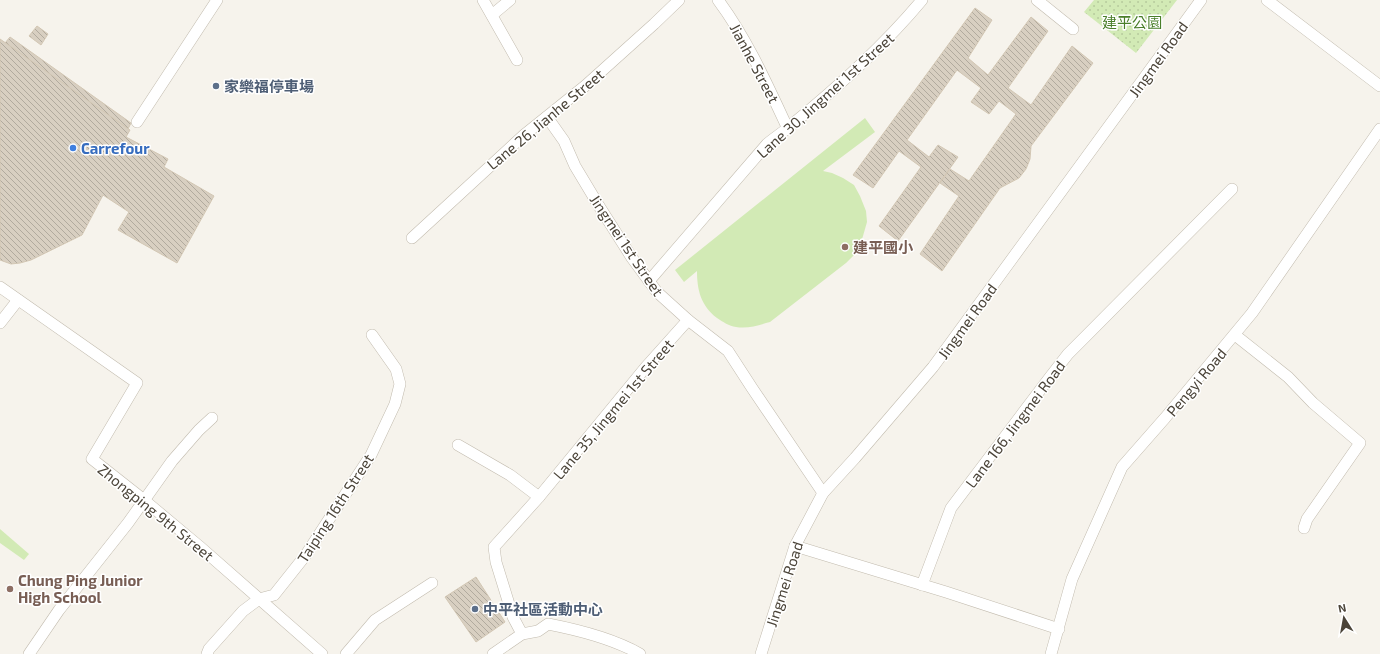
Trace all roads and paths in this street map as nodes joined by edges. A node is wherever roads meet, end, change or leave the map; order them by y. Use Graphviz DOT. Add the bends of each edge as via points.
graph roads {
  1 [pos="217,0"];
  2 [pos="483,0"];
  3 [pos="510,0"];
  4 [pos="679,0"];
  5 [pos="718,0"];
  6 [pos="922,0"];
  7 [pos="1037,0"];
  8 [pos="1201,0"];
  9 [pos="1267,0"];
  10 [pos="492,15"];
  11 [pos="1073,29"];
  12 [pos="517,60"];
  13 [pos="1380,86"];
  14 [pos="547,117"];
  15 [pos="137,122"];
  16 [pos="788,128"];
  17 [pos="1380,129"];
  18 [pos="1232,189"];
  19 [pos="412,238"];
  20 [pos="649,281"];
  21 [pos="0,287"];
  22 [pos="18,300"];
  23 [pos="688,320"];
  24 [pos="0,323"];
  25 [pos="372,335"];
  26 [pos="1235,335"];
  27 [pos="212,418"];
  28 [pos="458,445"];
  29 [pos="823,493"];
  30 [pos="539,497"];
  31 [pos="144,500"];
  32 [pos="1304,528"];
  33 [pos="795,546"];
  34 [pos="432,582"];
  35 [pos="922,585"];
  36 [pos="259,599"];
  37 [pos="1059,629"];
  38 [pos="522,634"];
  39 [pos="29,654"];
  40 [pos="207,654"];
  41 [pos="322,654"];
  42 [pos="346,654"];
  43 [pos="493,654"];
  44 [pos="640,654"];
  45 [pos="761,654"];
  46 [pos="1051,654"];
  1 -- 15 [label="street"];
  2 -- 10 [label="street"];
  3 -- 10 [label="street"];
  4 -- 14 [label="street, Lane 26, Jianhe Street" via="585,86"];
  5 -- 16 [label="street, Jianhe Street" via="760,69"];
  6 -- 16 [label="street, Lane 30, Jingmei 1st Street" via="903,24 857,69"];
  7 -- 11 [label="street"];
  8 -- 29 [label="street, Jingmei Road" via="933,367"];
  9 -- 13 [label="street"];
  10 -- 12 [label="street"];
  14 -- 19 [label="street, Lane 26, Jianhe Street"];
  14 -- 20 [label="street, Jingmei 1st Street" via="564,141 576,166 632,258"];
  16 -- 20 [label="street, Lane 30, Jingmei 1st Street" via="767,144"];
  17 -- 26 [label="street, Pengyi Road"];
  18 -- 35 [label="street, Lane 166, Jingmei Road" via="1068,354 952,508"];
  20 -- 23 [label="street, Jingmei 1st Street" via="656,292"];
  21 -- 22 [label="street, Zhongping 9th Street"];
  22 -- 24 [label="street"];
  22 -- 31 [label="street, Zhongping 9th Street" via="137,383 92,459"];
  23 -- 29 [label="street, Jingmei 1st Street" via="728,351"];
  23 -- 30 [label="street, Lane 35, Jingmei 1st Street"];
  25 -- 36 [label="street, Taiping 16th Street" via="396,369 400,384 395,404 371,455 305,556 274,595"];
  26 -- 32 [label="street" via="1288,377 1313,403 1360,443"];
  26 -- 37 [label="street, Pengyi Road" via="1122,467 1072,579"];
  27 -- 31 [label="street" via="172,461"];
  28 -- 30 [label="street" via="510,475"];
  29 -- 33 [label="street, Jingmei Road"];
  30 -- 38 [label="street, Lane 35, Jingmei 1st Street" via="494,547 513,617"];
  31 -- 36 [label="street, Zhongping 9th Street"];
  31 -- 39 [label="street" via="59,610"];
  33 -- 35 [label="street"];
  33 -- 45 [label="street, Jingmei Road"];
  34 -- 42 [label="street" via="375,620"];
  35 -- 37 [label="street"];
  36 -- 40 [label="street, Taiping 16th Street" via="243,611"];
  36 -- 41 [label="street, Zhongping 9th Street"];
  37 -- 46 [label="street, Pengyi Road"];
  38 -- 43 [label="street"];
  38 -- 44 [label="street" via="538,631 548,624 580,630"];
}
